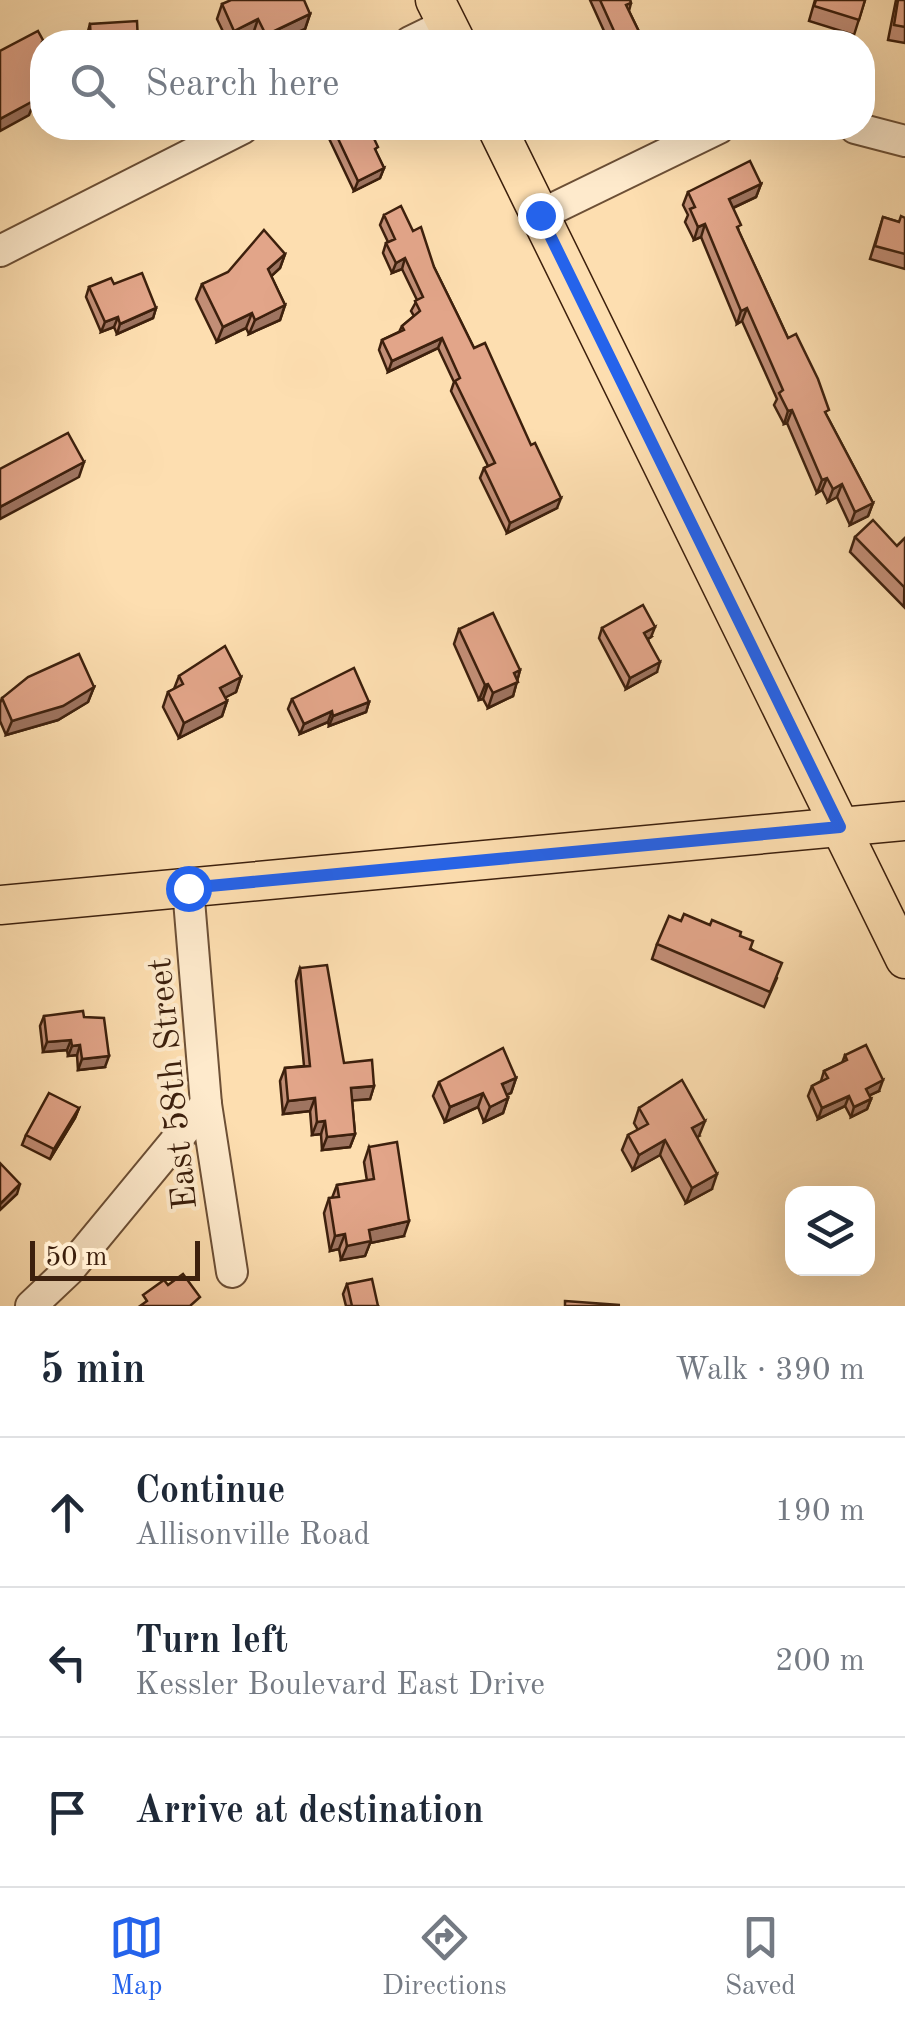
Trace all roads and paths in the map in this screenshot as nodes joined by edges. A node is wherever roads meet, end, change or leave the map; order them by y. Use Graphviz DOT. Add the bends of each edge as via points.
graph roads {
  1 [pos="875,133"];
  2 [pos="219,140"];
  3 [pos="503,140"];
  4 [pos="694,140"];
  5 [pos="905,141"];
  6 [pos="540,215"];
  7 [pos="0,251"];
  8 [pos="905,821"];
  9 [pos="840,827"];
  10 [pos="188,888"];
  11 [pos="0,905"];
  12 [pos="905,959"];
  13 [pos="206,1104"];
  14 [pos="232,1272"];
  15 [pos="31,1306"];
  1 -- 5 [label="street"];
  2 -- 7 [label="street"];
  3 -- 6 [label="main road"];
  4 -- 6 [label="street"];
  6 -- 9 [label="main road"];
  8 -- 9 [label="main road"];
  9 -- 10 [label="main road"];
  9 -- 12 [label="main road"];
  10 -- 11 [label="main road"];
  10 -- 13 [label="street, East 58th Street"];
  13 -- 14 [label="street, East 58th Street"];
  13 -- 15 [label="street"];
}
